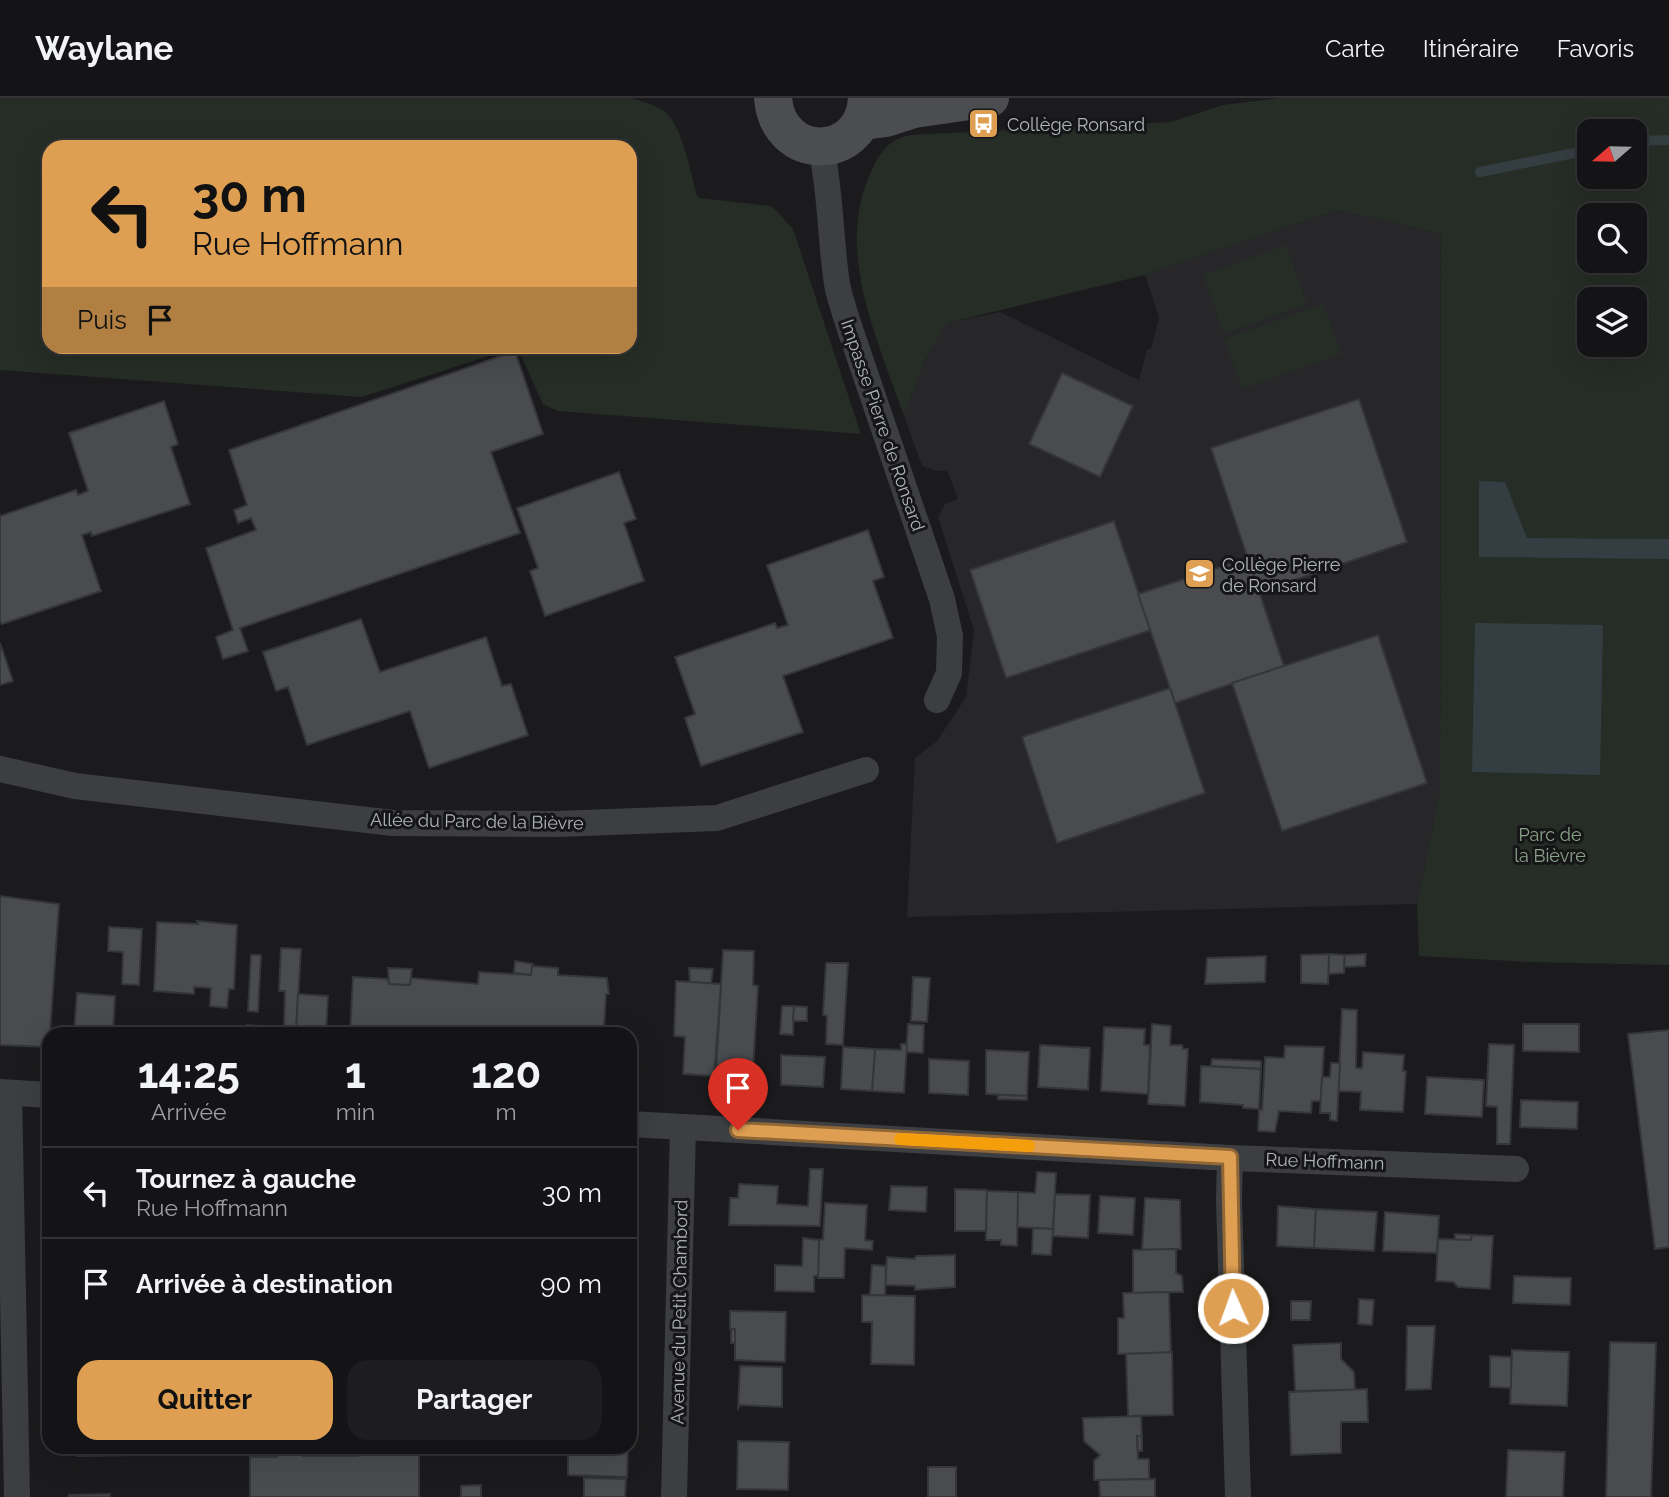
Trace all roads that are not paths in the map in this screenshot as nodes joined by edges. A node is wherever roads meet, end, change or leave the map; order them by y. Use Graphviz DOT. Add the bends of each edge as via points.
graph roads {
  1 [pos="990,98"];
  2 [pos="764,102"];
  3 [pos="864,109"];
  4 [pos="821,147"];
  5 [pos="937,700"];
  6 [pos="0,769"];
  7 [pos="866,770"];
  8 [pos="5,1092"];
  9 [pos="42,1095"];
  10 [pos="637,1124"];
  11 [pos="683,1127"];
  12 [pos="1230,1157"];
  13 [pos="1516,1169"];
  14 [pos="17,1497"];
  15 [pos="674,1497"];
  16 [pos="1238,1497"];
  1 -- 3 [label="main road" via="914,109 886,118"];
  2 -- 4 [label="main road" via="794,139"];
  3 -- 4 [label="main road" via="845,140"];
  4 -- 5 [label="street, Impasse Pierre de Ronsard" via="838,287 942,599 950,636 949,673"];
  6 -- 7 [label="street, Allée du Parc de la Bièvre" via="75,786 393,823 558,824 717,818"];
  8 -- 9 [label="street"];
  8 -- 14 [label="street"];
  10 -- 11 [label="street, Rue Hoffmann"];
  11 -- 12 [label="street, Rue Hoffmann"];
  11 -- 15 [label="street, Avenue du Petit Chambord"];
  12 -- 13 [label="street, Rue Hoffmann"];
  12 -- 16 [label="street"];
}
